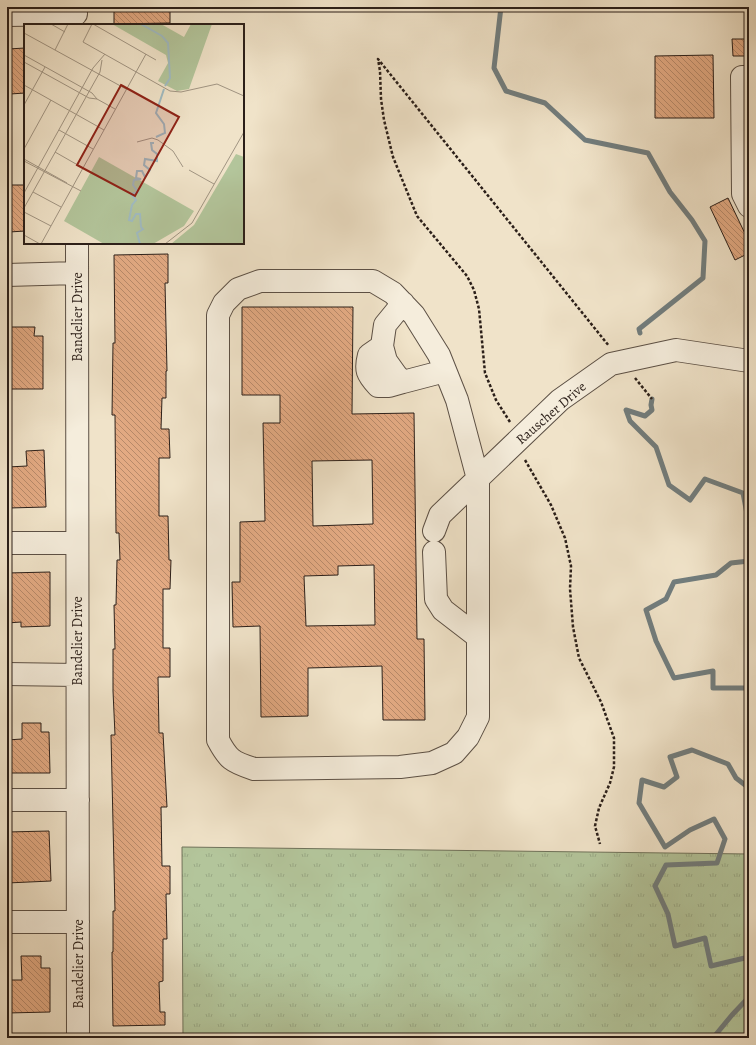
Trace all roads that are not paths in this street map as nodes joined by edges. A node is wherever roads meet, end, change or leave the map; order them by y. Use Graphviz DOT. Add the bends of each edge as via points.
graph roads {
  1 [pos="7,15"];
  2 [pos="76,15"];
  3 [pos="749,77"];
  4 [pos="749,206"];
  5 [pos="77,244"];
  6 [pos="77,273"];
  7 [pos="7,275"];
  8 [pos="403,303"];
  9 [pos="749,361"];
  10 [pos="445,371"];
  11 [pos="478,479"];
  12 [pos="7,543"];
  13 [pos="77,543"];
  14 [pos="478,637"];
  15 [pos="7,674"];
  16 [pos="77,675"];
  17 [pos="7,800"];
  18 [pos="78,800"];
  19 [pos="7,922"];
  20 [pos="78,922"];
  21 [pos="78,1038"];
  1 -- 2 [label="street"];
  3 -- 4 [label="street" via="742,77 743,194"];
  5 -- 6 [label="street, Bandelier Drive"];
  6 -- 7 [label="street"];
  6 -- 13 [label="street, Bandelier Drive"];
  8 -- 10 [label="street" via="414,315 439,356"];
  8 -- 10 [label="street" via="385,325 382,346 386,361 404,382"];
  8 -- 14 [label="street" via="393,293 373,281 260,281 238,289 224,303 218,315 218,740 227,756 239,764 254,769 400,768 432,763 454,753 468,737 478,717"];
  9 -- 11 [label="street, Rauscher Drive" via="676,350 611,364 560,400"];
  10 -- 11 [label="street" via="457,400"];
  11 -- 14 [label="street"];
  11 -- 14 [label="street, Rauscher Drive" via="440,515 434,541 436,599 443,610"];
  12 -- 13 [label="street"];
  13 -- 16 [label="street, Bandelier Drive"];
  15 -- 16 [label="street"];
  16 -- 18 [label="street, Bandelier Drive"];
  17 -- 18 [label="street"];
  18 -- 20 [label="street, Bandelier Drive"];
  19 -- 20 [label="street"];
  20 -- 21 [label="street, Bandelier Drive"];
}
